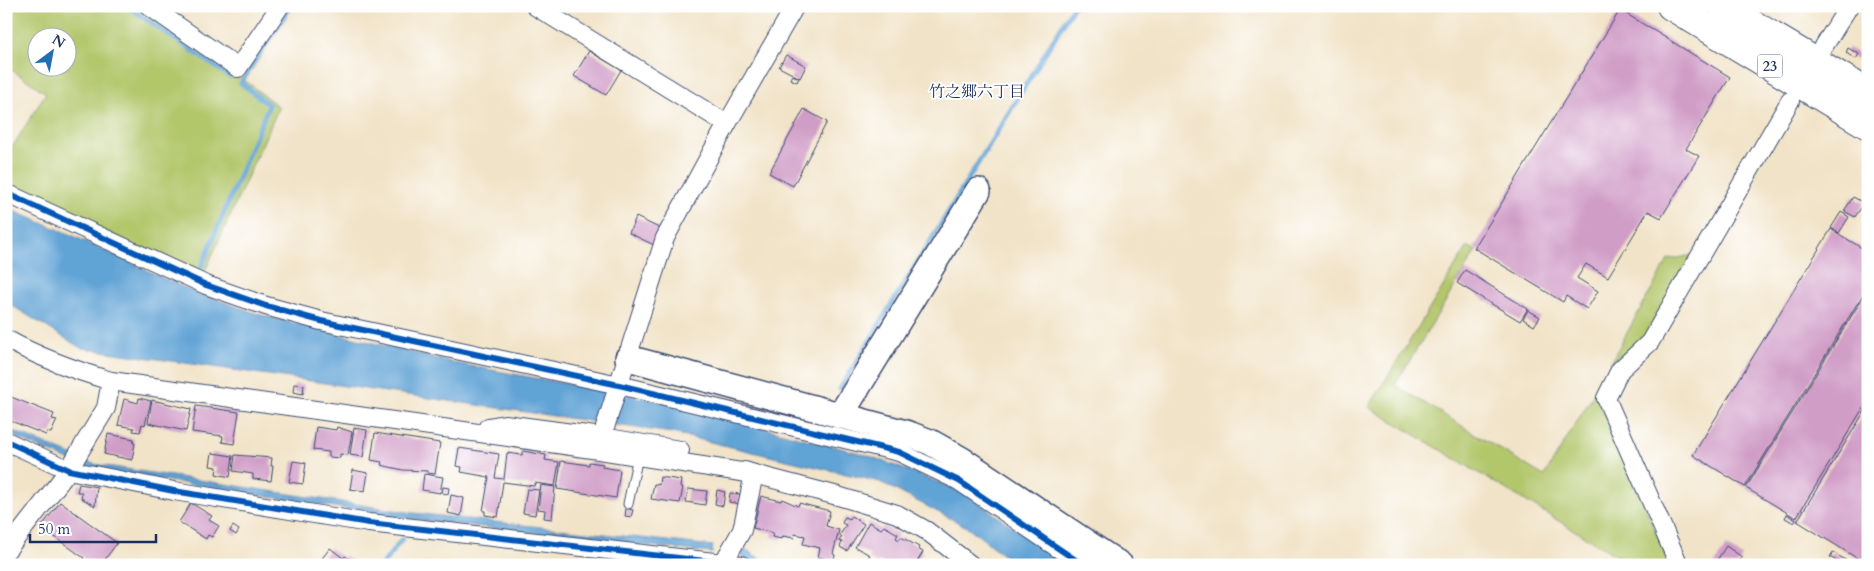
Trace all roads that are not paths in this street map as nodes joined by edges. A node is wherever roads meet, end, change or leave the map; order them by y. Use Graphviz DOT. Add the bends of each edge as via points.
graph roads {
  1 [pos="149,6"];
  2 [pos="280,6"];
  3 [pos="535,6"];
  4 [pos="795,6"];
  5 [pos="1672,6"];
  6 [pos="1722,6"];
  7 [pos="1849,6"];
  8 [pos="1824,46"];
  9 [pos="1868,93"];
  10 [pos="1790,101"];
  11 [pos="727,124"];
  12 [pos="1868,125"];
  13 [pos="978,191"];
  14 [pos="6,193"];
  15 [pos="6,338"];
  16 [pos="628,358"];
  17 [pos="111,381"];
  18 [pos="619,385"];
  19 [pos="840,416"];
  20 [pos="462,430"];
  21 [pos="603,433"];
  22 [pos="6,441"];
  23 [pos="638,456"];
  24 [pos="73,463"];
  25 [pos="754,474"];
  26 [pos="628,504"];
  27 [pos="6,551"];
  28 [pos="729,564"];
  29 [pos="971,565"];
  30 [pos="1083,565"];
  31 [pos="1120,565"];
  32 [pos="1679,565"];
  1 -- 2 [label="street" via="238,68"];
  3 -- 11 [label="street"];
  4 -- 11 [label="street"];
  5 -- 12 [label="highway, 23"];
  6 -- 9 [label="highway, 23"];
  7 -- 8 [label="street"];
  10 -- 32 [label="street" via="1650,342 1620,370 1606,398"];
  11 -- 16 [label="street" via="665,238"];
  13 -- 19 [label="street"];
  14 -- 18 [label="street" via="206,285 266,306 330,323"];
  15 -- 17 [label="street" via="62,366"];
  16 -- 18 [label="street"];
  16 -- 19 [label="street"];
  17 -- 20 [label="street"];
  17 -- 24 [label="street" via="106,408"];
  18 -- 21 [label="street"];
  18 -- 30 [label="street" via="899,452 959,481"];
  19 -- 31 [label="street" via="930,442"];
  20 -- 21 [label="street" via="505,424"];
  20 -- 23 [label="street"];
  21 -- 25 [label="street" via="699,454"];
  22 -- 24 [label="street"];
  23 -- 25 [label="street"];
  23 -- 26 [label="lane"];
  24 -- 27 [label="street"];
  24 -- 28 [label="street" via="174,491 370,522"];
  25 -- 28 [label="street" via="742,530"];
  25 -- 29 [label="street" via="897,514"];
}
